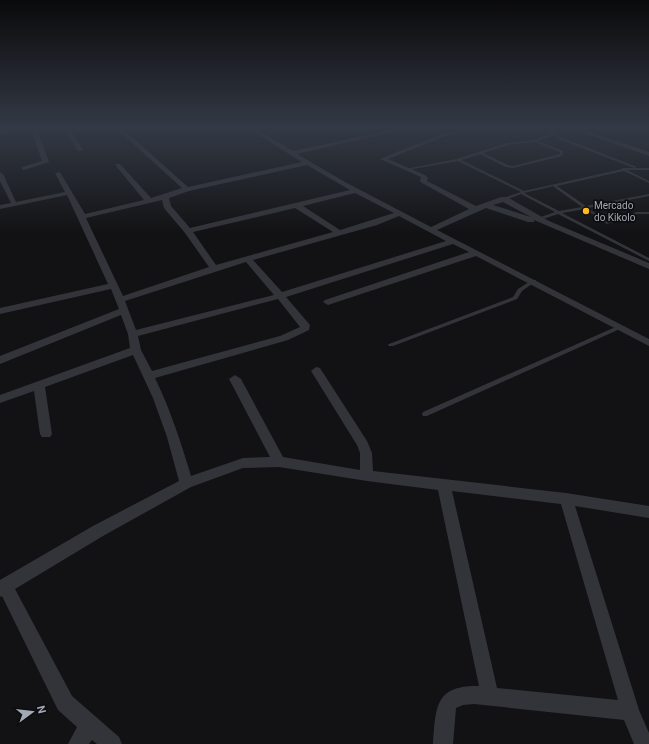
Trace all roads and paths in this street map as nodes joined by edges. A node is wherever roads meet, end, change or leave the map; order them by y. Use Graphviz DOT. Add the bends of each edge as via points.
graph roads {
  1 [pos="40,164"];
  2 [pos="118,164"];
  3 [pos="159,164"];
  4 [pos="304,164"];
  5 [pos="308,164"];
  6 [pos="393,164"];
  7 [pos="439,164"];
  8 [pos="465,164"];
  9 [pos="502,164"];
  10 [pos="523,164"];
  11 [pos="625,164"];
  12 [pos="24,168"];
  13 [pos="636,168"];
  14 [pos="623,169"];
  15 [pos="649,169"];
  16 [pos="407,170"];
  17 [pos="58,173"];
  18 [pos="0,174"];
  19 [pos="649,182"];
  20 [pos="555,186"];
  21 [pos="187,189"];
  22 [pos="356,191"];
  23 [pos="69,193"];
  24 [pos="522,193"];
  25 [pos="649,194"];
  26 [pos="165,197"];
  27 [pos="504,199"];
  28 [pos="13,200"];
  29 [pos="149,201"];
  30 [pos="486,205"];
  31 [pos="298,206"];
  32 [pos="0,207"];
  33 [pos="585,207"];
  34 [pos="475,209"];
  35 [pos="557,213"];
  36 [pos="649,213"];
  37 [pos="399,214"];
  38 [pos="82,217"];
  39 [pos="542,221"];
  40 [pos="432,229"];
  41 [pos="188,231"];
  42 [pos="339,233"];
  43 [pos="453,241"];
  44 [pos="475,253"];
  45 [pos="248,260"];
  46 [pos="649,260"];
  47 [pos="649,266"];
  48 [pos="214,268"];
  49 [pos="534,280"];
  50 [pos="113,286"];
  51 [pos="280,296"];
  52 [pos="120,300"];
  53 [pos="328,302"];
  54 [pos="0,311"];
  55 [pos="123,311"];
  56 [pos="620,327"];
  57 [pos="133,334"];
  58 [pos="649,343"];
  59 [pos="391,345"];
  60 [pos="136,350"];
  61 [pos="0,360"];
  62 [pos="316,371"];
  63 [pos="148,376"];
  64 [pos="235,379"];
  65 [pos="39,386"];
  66 [pos="0,399"];
  67 [pos="425,414"];
  68 [pos="46,434"];
  69 [pos="279,462"];
  70 [pos="367,476"];
  71 [pos="186,483"];
  72 [pos="444,485"];
  73 [pos="566,499"];
  74 [pos="649,512"];
  75 [pos="2,587"];
  76 [pos="490,696"];
  77 [pos="630,710"];
  78 [pos="90,725"];
  79 [pos="78,744"];
  80 [pos="112,744"];
  81 [pos="442,744"];
  82 [pos="644,744"];
  1 -- 12 [label="street"];
  2 -- 29 [label="street"];
  3 -- 21 [label="street"];
  4 -- 21 [label="street"];
  5 -- 22 [label="street"];
  6 -- 16 [label="street"];
  7 -- 16 [label="lane"];
  8 -- 24 [label="lane"];
  9 -- 10 [label="lane" via="513,166"];
  11 -- 13 [label="lane"];
  13 -- 14 [label="lane"];
  13 -- 15 [label="lane"];
  14 -- 19 [label="lane"];
  14 -- 20 [label="lane"];
  16 -- 34 [label="street" via="423,176 424,182"];
  17 -- 23 [label="street"];
  18 -- 28 [label="street"];
  20 -- 24 [label="lane"];
  20 -- 33 [label="lane"];
  21 -- 26 [label="street"];
  22 -- 31 [label="street"];
  22 -- 37 [label="street"];
  23 -- 32 [label="street"];
  23 -- 38 [label="street"];
  24 -- 27 [label="lane"];
  24 -- 35 [label="lane"];
  25 -- 33 [label="lane"];
  26 -- 29 [label="street"];
  26 -- 41 [label="street" via="168,206"];
  27 -- 30 [label="street"];
  27 -- 39 [label="street"];
  29 -- 38 [label="street"];
  30 -- 34 [label="street"];
  30 -- 39 [label="street"];
  31 -- 41 [label="street"];
  31 -- 42 [label="street"];
  33 -- 35 [label="lane"];
  33 -- 36 [label="lane" via="608,222 637,213"];
  34 -- 40 [label="street"];
  35 -- 39 [label="lane"];
  35 -- 46 [label="lane"];
  37 -- 40 [label="street"];
  37 -- 42 [label="street"];
  38 -- 50 [label="street"];
  39 -- 47 [label="street"];
  40 -- 43 [label="street"];
  41 -- 48 [label="street"];
  42 -- 45 [label="street"];
  43 -- 44 [label="street"];
  43 -- 51 [label="street"];
  44 -- 49 [label="street"];
  44 -- 53 [label="street"];
  45 -- 48 [label="street"];
  45 -- 51 [label="street"];
  48 -- 52 [label="street"];
  49 -- 56 [label="street"];
  49 -- 59 [label="lane" via="520,290 515,298"];
  50 -- 52 [label="street"];
  50 -- 54 [label="street"];
  51 -- 57 [label="street"];
  51 -- 63 [label="street" via="305,328 284,338"];
  52 -- 55 [label="street"];
  55 -- 57 [label="street"];
  55 -- 61 [label="street"];
  56 -- 58 [label="street"];
  56 -- 67 [label="lane"];
  57 -- 60 [label="street"];
  60 -- 63 [label="street"];
  60 -- 65 [label="street"];
  62 -- 70 [label="street" via="363,444"];
  63 -- 71 [label="street" via="173,437"];
  64 -- 69 [label="street"];
  65 -- 66 [label="street"];
  65 -- 68 [label="street"];
  69 -- 70 [label="street"];
  69 -- 71 [label="street" via="243,463"];
  70 -- 72 [label="street"];
  71 -- 75 [label="street"];
  72 -- 73 [label="street"];
  72 -- 76 [label="street"];
  73 -- 74 [label="street"];
  73 -- 77 [label="street"];
  75 -- 78 [label="street" via="65,703"];
  76 -- 77 [label="street"];
  76 -- 81 [label="street" via="462,695 450,700 446,709"];
  77 -- 82 [label="street"];
  78 -- 79 [label="street"];
  78 -- 80 [label="street"];
}
